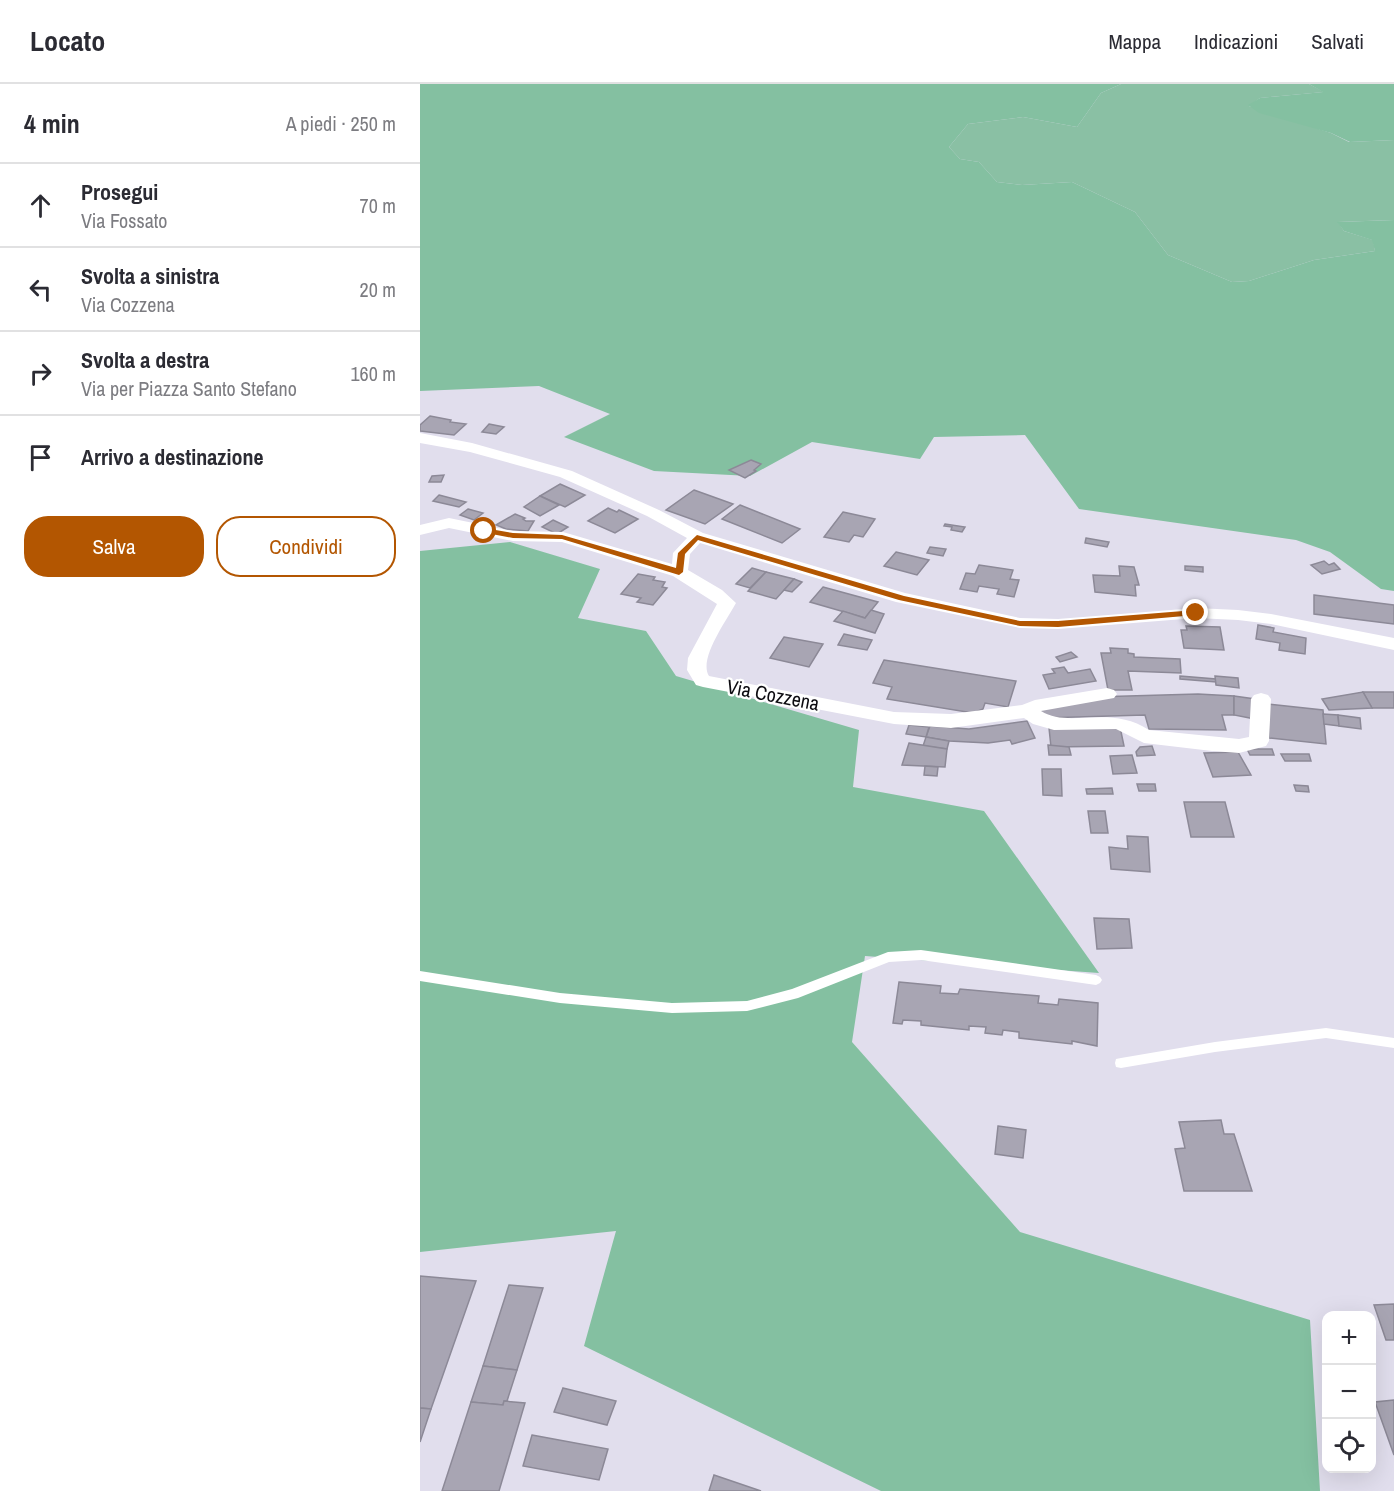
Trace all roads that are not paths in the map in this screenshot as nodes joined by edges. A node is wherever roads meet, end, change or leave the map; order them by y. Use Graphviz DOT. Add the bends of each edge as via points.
graph roads {
  1 [pos="420,438"];
  2 [pos="420,530"];
  3 [pos="697,537"];
  4 [pos="679,572"];
  5 [pos="1394,644"];
  6 [pos="1107,694"];
  7 [pos="1261,699"];
  8 [pos="1027,711"];
  9 [pos="420,976"];
  10 [pos="1096,980"];
  11 [pos="1394,1043"];
  12 [pos="1121,1063"];
  1 -- 3 [label="street" via="566,474"];
  2 -- 4 [label="street" via="449,523 513,536 562,537"];
  3 -- 4 [label="street" via="682,553"];
  3 -- 5 [label="street" via="902,598 1020,623 1227,614"];
  4 -- 8 [label="street, Via Cozzena" via="727,603 697,658 696,670 703,681 894,718 951,721"];
  6 -- 8 [label="street" via="1035,706"];
  7 -- 8 [label="street" via="1259,741 1239,746 1144,736 1136,728 1110,721 1053,724"];
  9 -- 10 [label="lane" via="560,998 672,1008 747,1006 794,994 888,957 921,955"];
  11 -- 12 [label="lane" via="1326,1033"];
}
